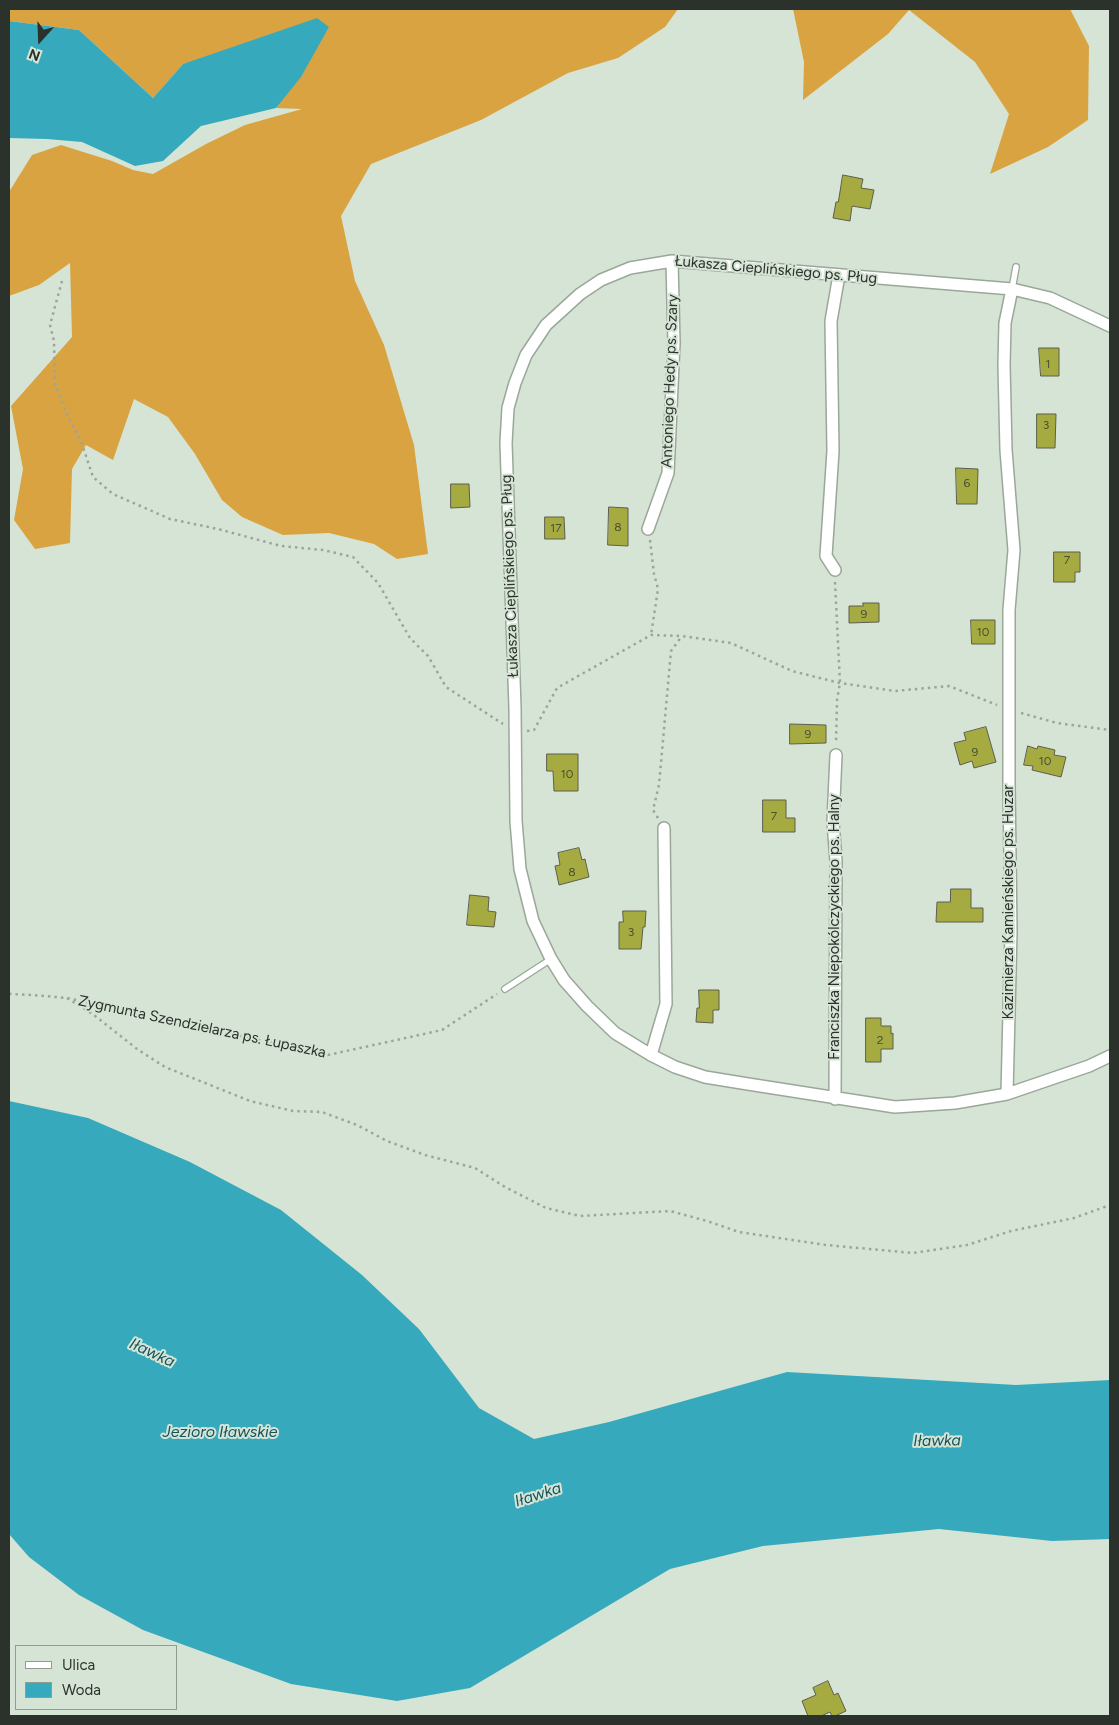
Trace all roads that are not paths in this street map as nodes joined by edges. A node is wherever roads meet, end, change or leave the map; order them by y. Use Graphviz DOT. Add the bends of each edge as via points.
graph roads {
  1 [pos="672,261"];
  2 [pos="1016,267"];
  3 [pos="839,275"];
  4 [pos="1012,289"];
  5 [pos="1110,326"];
  6 [pos="648,529"];
  7 [pos="835,570"];
  8 [pos="836,756"];
  9 [pos="664,828"];
  10 [pos="551,959"];
  11 [pos="505,989"];
  12 [pos="651,1055"];
  13 [pos="1110,1056"];
  14 [pos="1007,1094"];
  15 [pos="835,1099"];
  1 -- 3 [label="street, Łukasza Cieplińskiego ps. Pług"];
  1 -- 6 [label="street, Antoniego Hedy ps. Szary" via="674,342 668,473"];
  1 -- 10 [label="street, Łukasza Cieplińskiego ps. Pług" via="630,268 601,280 580,294 546,325 526,355 508,408 506,443 516,821 520,868 533,920"];
  2 -- 4 [label="lane"];
  3 -- 4 [label="street, Łukasza Cieplińskiego ps. Pług"];
  3 -- 7 [label="street" via="831,321 832,451 826,556"];
  4 -- 5 [label="street, Łukasza Cieplińskiego ps. Pług" via="1050,298"];
  4 -- 14 [label="street, Kazimierza Kamieńskiego ps. Huzar" via="1005,323 1004,365 1006,450 1014,550 1009,610 1011,931"];
  8 -- 15 [label="street, Franciszka Niepokólczyckiego ps. Halny" via="833,822 836,861"];
  9 -- 12 [label="street" via="666,1004"];
  10 -- 11 [label="lane"];
  10 -- 12 [label="street, Łukasza Cieplińskiego ps. Pług" via="587,1006 616,1033"];
  12 -- 15 [label="street, Łukasza Cieplińskiego ps. Pług" via="705,1076"];
  13 -- 14 [label="street, Łukasza Cieplińskiego ps. Pług"];
  14 -- 15 [label="street, Łukasza Cieplińskiego ps. Pług" via="955,1103 895,1107"];
}
